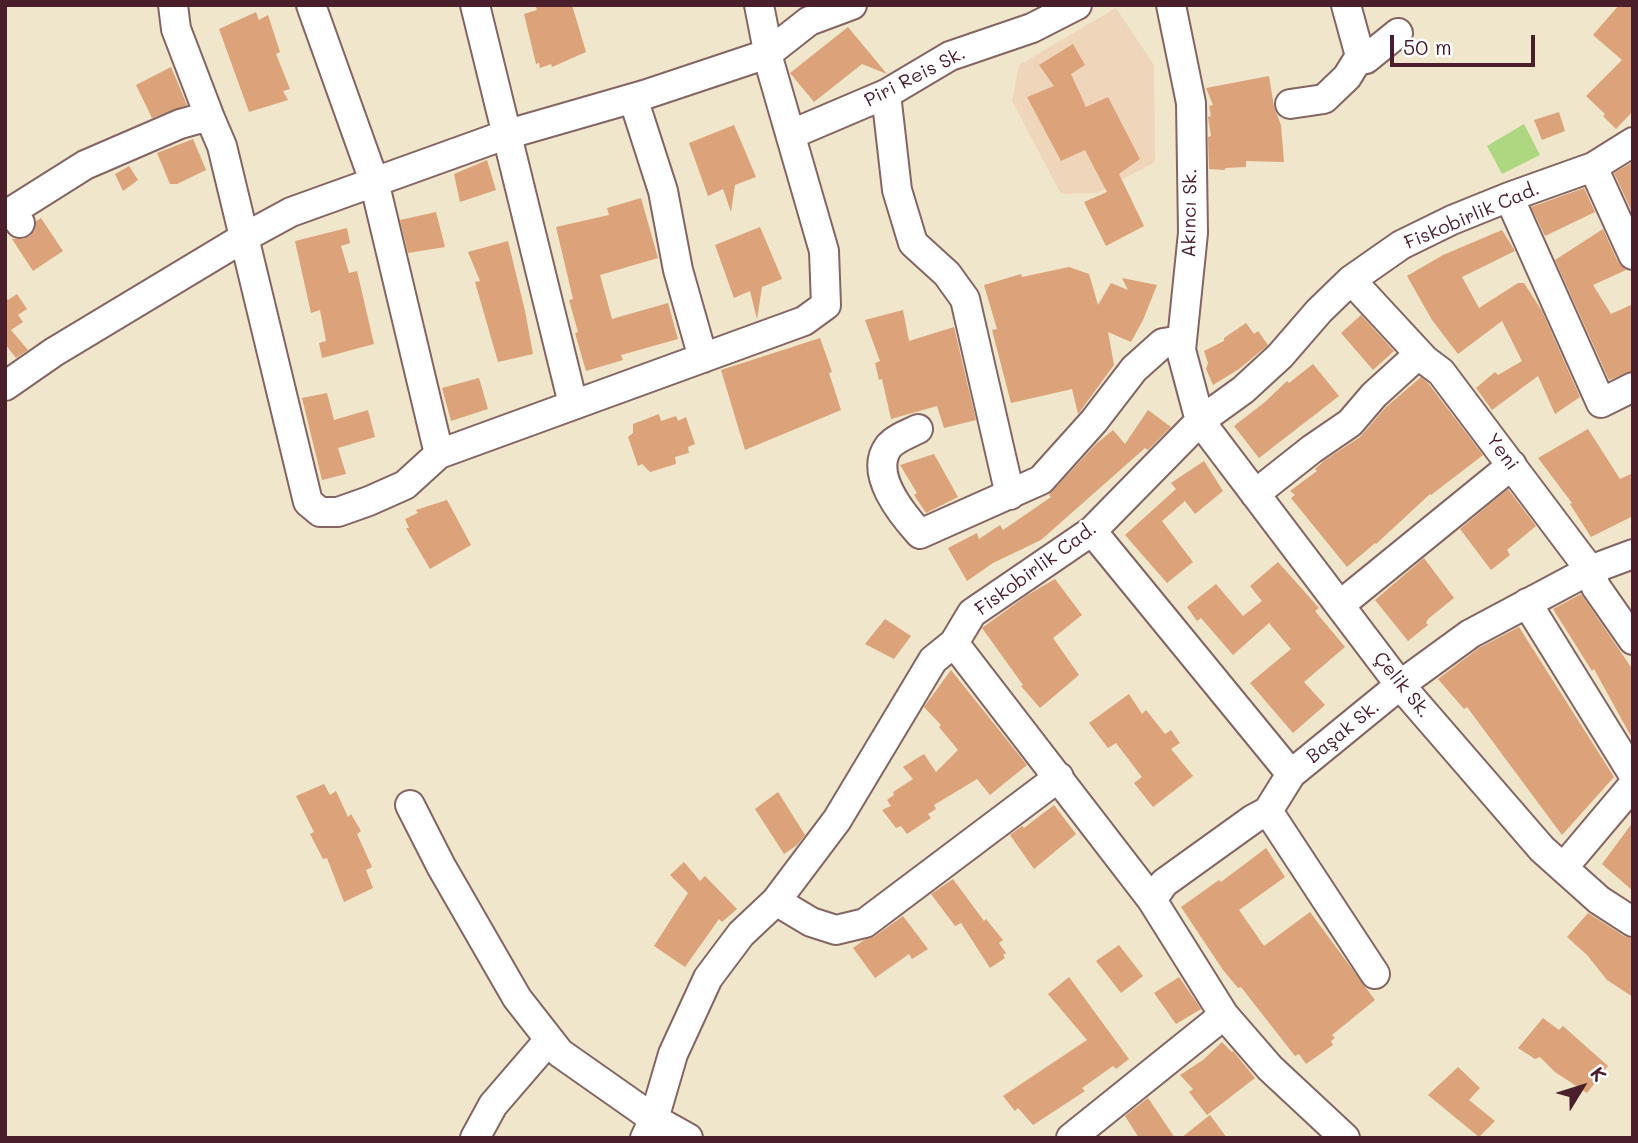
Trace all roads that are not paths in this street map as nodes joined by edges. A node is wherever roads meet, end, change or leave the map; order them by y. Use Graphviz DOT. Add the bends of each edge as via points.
graph roads {
  1 [pos="173,5"];
  2 [pos="311,5"];
  3 [pos="475,5"];
  4 [pos="759,5"];
  5 [pos="852,5"];
  6 [pos="1077,5"];
  7 [pos="1171,5"];
  8 [pos="1346,5"];
  9 [pos="1398,33"];
  10 [pos="767,53"];
  11 [pos="1360,56"];
  12 [pos="886,94"];
  13 [pos="633,98"];
  14 [pos="1290,104"];
  15 [pos="210,118"];
  16 [pos="792,134"];
  17 [pos="505,135"];
  18 [pos="1633,142"];
  19 [pos="1593,167"];
  20 [pos="374,181"];
  21 [pos="1509,197"];
  22 [pos="20,223"];
  23 [pos="244,237"];
  24 [pos="1633,255"];
  25 [pos="1351,280"];
  26 [pos="1182,340"];
  27 [pos="1419,354"];
  28 [pos="703,358"];
  29 [pos="5,386"];
  30 [pos="1633,387"];
  31 [pos="573,404"];
  32 [pos="1200,421"];
  33 [pos="918,429"];
  34 [pos="439,454"];
  35 [pos="1512,465"];
  36 [pos="1255,494"];
  37 [pos="1010,495"];
  38 [pos="1091,531"];
  39 [pos="1633,554"];
  40 [pos="1590,570"];
  41 [pos="1527,603"];
  42 [pos="1340,605"];
  43 [pos="1633,640"];
  44 [pos="954,643"];
  45 [pos="1400,685"];
  46 [pos="1291,774"];
  47 [pos="1633,774"];
  48 [pos="1059,777"];
  49 [pos="1633,785"];
  50 [pos="410,805"];
  51 [pos="1268,811"];
  52 [pos="1563,868"];
  53 [pos="1152,900"];
  54 [pos="776,901"];
  55 [pos="1633,922"];
  56 [pos="1375,974"];
  57 [pos="1223,1015"];
  58 [pos="549,1040"];
  59 [pos="650,1128"];
  60 [pos="475,1138"];
  61 [pos="688,1138"];
  62 [pos="1071,1138"];
  63 [pos="1345,1138"];
  1 -- 15 [label="street" via="176,29"];
  2 -- 20 [label="street"];
  3 -- 17 [label="street"];
  4 -- 10 [label="street"];
  5 -- 10 [label="street" via="809,21"];
  6 -- 12 [label="street, Piri Reis Sk." via="1032,28 950,56"];
  7 -- 26 [label="street, Akıncı Sk." via="1191,103 1193,233"];
  8 -- 11 [label="street"];
  9 -- 11 [label="street" via="1366,59"];
  10 -- 13 [label="street"];
  10 -- 16 [label="street"];
  11 -- 14 [label="street" via="1347,77 1324,99"];
  12 -- 16 [label="street, Piri Reis Sk."];
  12 -- 37 [label="street" via="897,190 914,243 947,274 965,299"];
  13 -- 17 [label="street"];
  13 -- 28 [label="street" via="663,191 678,270"];
  15 -- 22 [label="street" via="180,124 85,166 12,211"];
  15 -- 23 [label="street" via="222,146"];
  16 -- 28 [label="street" via="824,251 827,305 804,321"];
  17 -- 20 [label="street"];
  17 -- 31 [label="street"];
  18 -- 19 [label="street, Fiskobirlik Cad."];
  19 -- 21 [label="street, Fiskobirlik Cad."];
  19 -- 24 [label="street"];
  20 -- 23 [label="street" via="290,212"];
  20 -- 34 [label="street"];
  21 -- 25 [label="street, Fiskobirlik Cad." via="1401,245"];
  21 -- 30 [label="street" via="1601,403"];
  23 -- 29 [label="street"];
  23 -- 34 [label="street" via="308,502 320,512 338,512 369,501 405,485"];
  25 -- 27 [label="street, Yeni"];
  25 -- 32 [label="street, Fiskobirlik Cad." via="1252,382"];
  26 -- 32 [label="street, Akıncı Sk."];
  26 -- 37 [label="street" via="1163,343 1134,369 1041,480"];
  27 -- 35 [label="street, Yeni" via="1441,372"];
  27 -- 36 [label="street" via="1350,423"];
  28 -- 31 [label="street"];
  31 -- 34 [label="street"];
  32 -- 36 [label="street, Çelik Sk."];
  32 -- 38 [label="street, Fiskobirlik Cad."];
  33 -- 37 [label="street" via="888,447 883,465 887,488 919,534"];
  35 -- 40 [label="street, Yeni"];
  35 -- 42 [label="street"];
  36 -- 42 [label="street, Çelik Sk."];
  38 -- 44 [label="street, Fiskobirlik Cad." via="972,613"];
  38 -- 46 [label="street"];
  39 -- 40 [label="street, Başak Sk."];
  40 -- 41 [label="street, Başak Sk."];
  40 -- 43 [label="street, Yeni" via="1596,587"];
  41 -- 45 [label="street, Başak Sk." via="1470,634"];
  41 -- 47 [label="street"];
  42 -- 45 [label="street, Çelik Sk."];
  44 -- 48 [label="street"];
  44 -- 54 [label="street, Fiskobirlik Cad." via="933,660 837,820"];
  45 -- 46 [label="street, Başak Sk."];
  45 -- 52 [label="street, Çelik Sk."];
  46 -- 51 [label="street, Başak Sk."];
  48 -- 53 [label="street"];
  48 -- 54 [label="street" via="865,923 835,930"];
  49 -- 52 [label="street"];
  50 -- 58 [label="street" via="482,940"];
  51 -- 53 [label="street, Başak Sk." via="1164,883"];
  51 -- 56 [label="street"];
  52 -- 55 [label="street, Çelik Sk."];
  53 -- 57 [label="street"];
  54 -- 59 [label="street, Fiskobirlik Cad." via="741,934 700,993 673,1054"];
  57 -- 62 [label="street"];
  57 -- 63 [label="street" via="1269,1068"];
  58 -- 59 [label="street"];
  58 -- 60 [label="street" via="493,1105"];
  59 -- 61 [label="street"];
}
